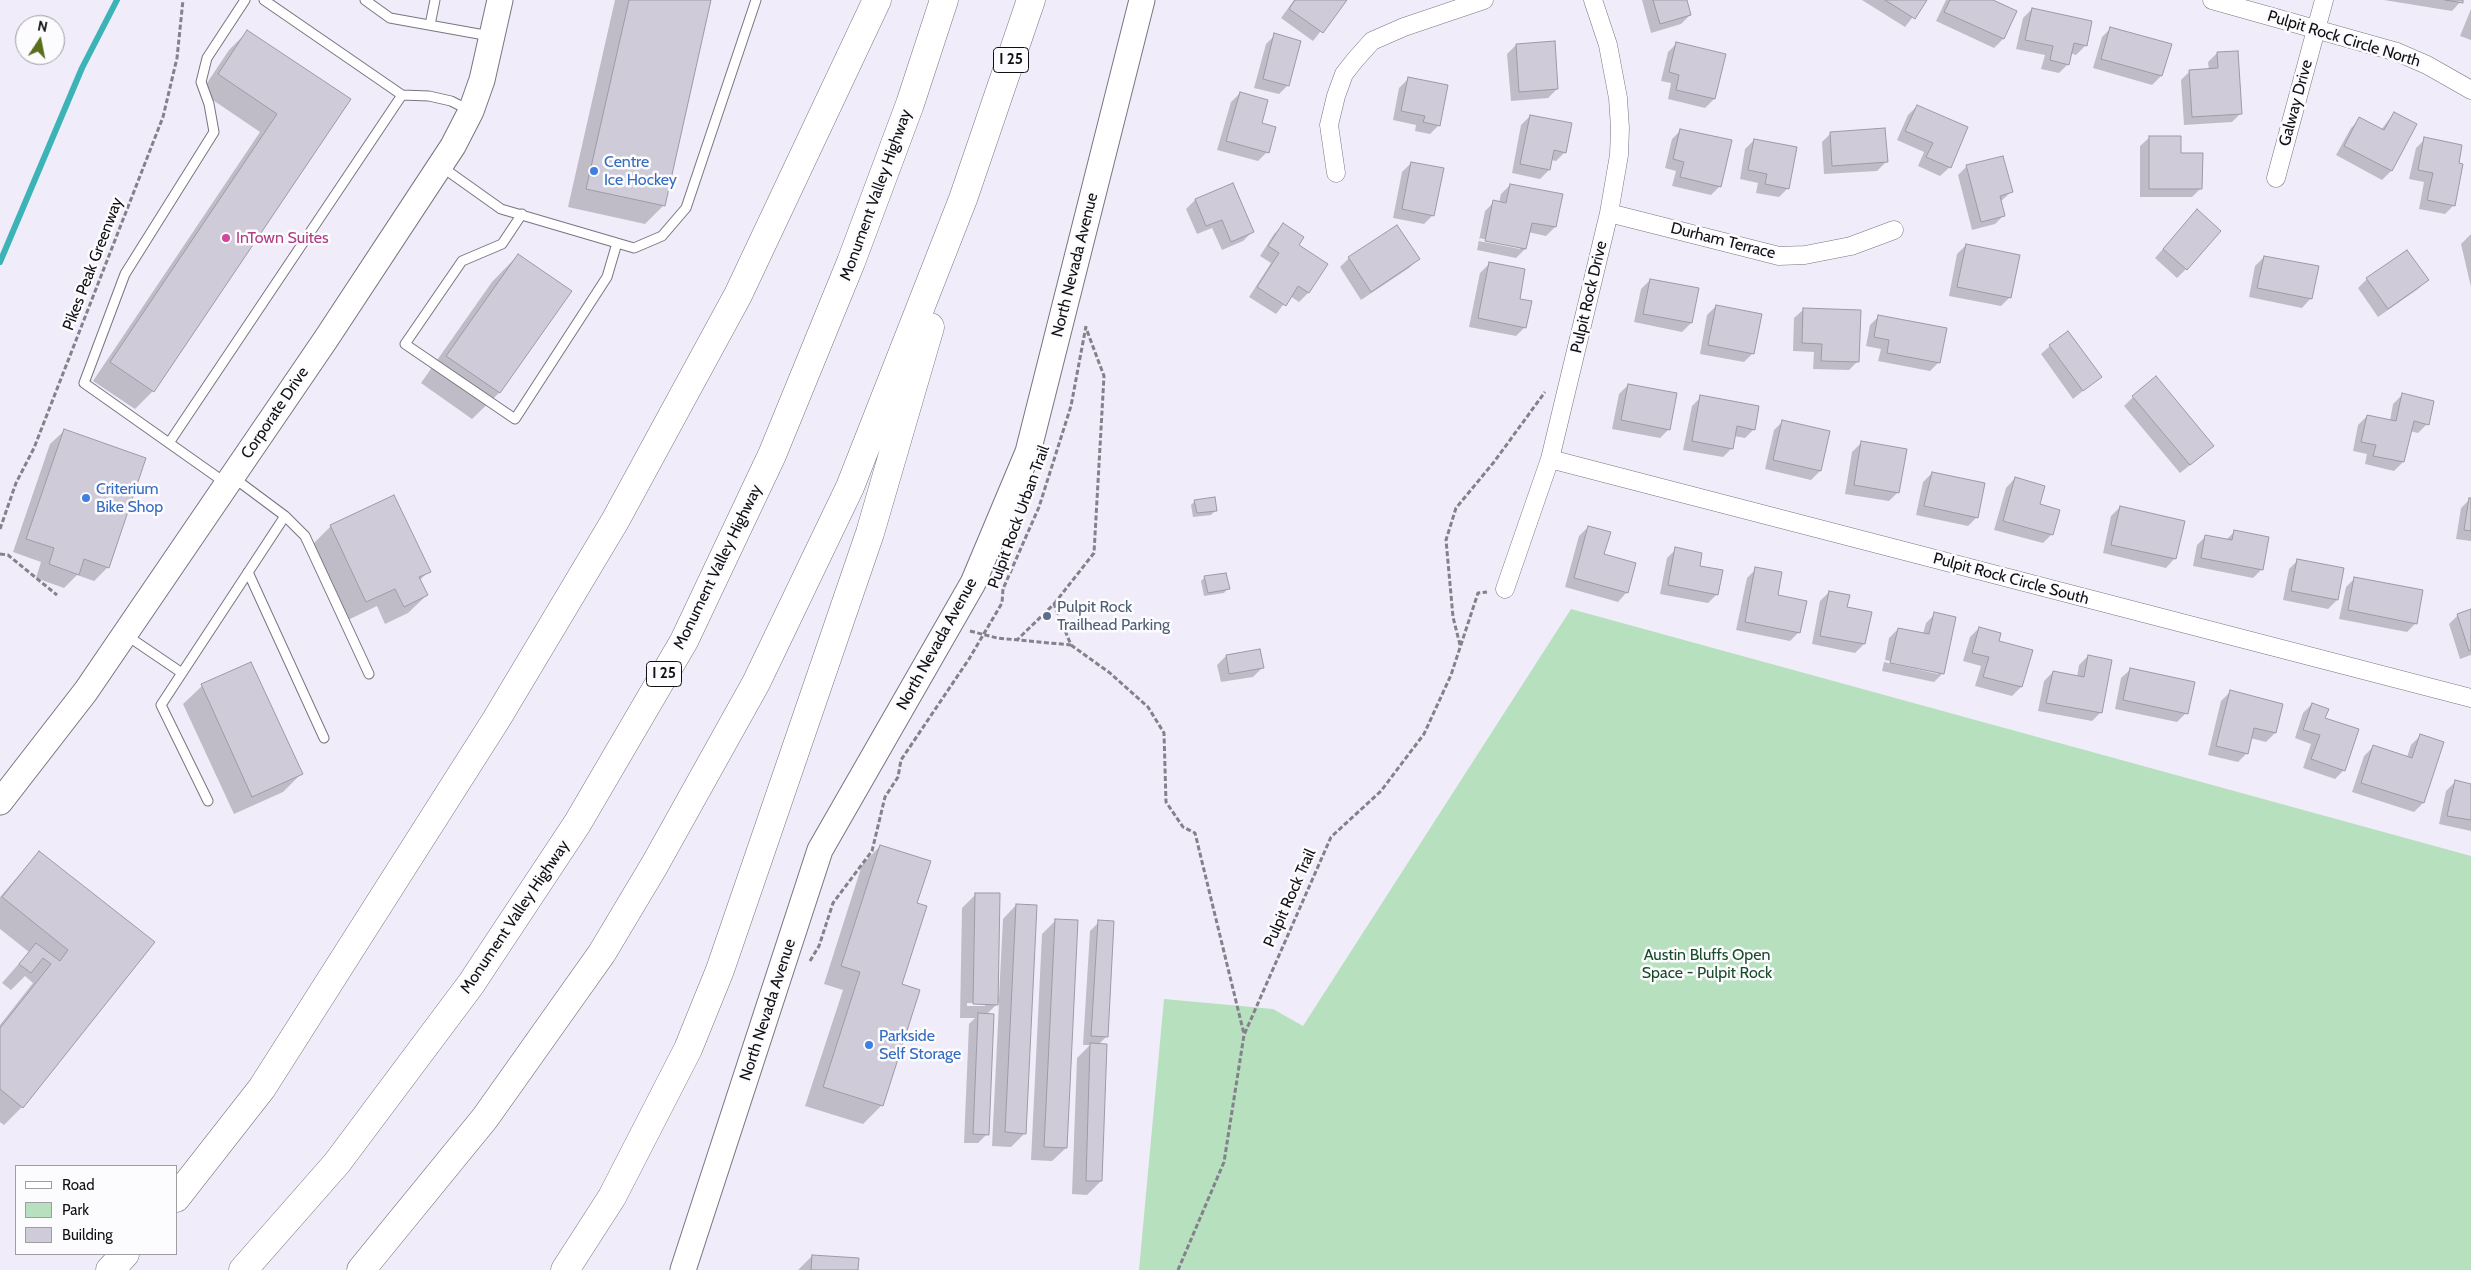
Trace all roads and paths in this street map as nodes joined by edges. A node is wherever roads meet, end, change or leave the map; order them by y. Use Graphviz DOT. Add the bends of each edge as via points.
graph roads {
  1 [pos="183,0"];
  2 [pos="245,0"];
  3 [pos="264,0"];
  4 [pos="364,0"];
  5 [pos="435,0"];
  6 [pos="500,0"];
  7 [pos="756,0"];
  8 [pos="876,0"];
  9 [pos="944,0"];
  10 [pos="1031,0"];
  11 [pos="1142,0"];
  12 [pos="1484,0"];
  13 [pos="1593,0"];
  14 [pos="2212,0"];
  15 [pos="2324,0"];
  16 [pos="430,25"];
  17 [pos="2316,29"];
  18 [pos="492,37"];
  19 [pos="2471,90"];
  20 [pos="402,95"];
  21 [pos="471,111"];
  22 [pos="991,119"];
  23 [pos="440,166"];
  24 [pos="1336,173"];
  25 [pos="2276,178"];
  26 [pos="1609,213"];
  27 [pos="522,214"];
  28 [pos="1894,230"];
  29 [pos="617,243"];
  30 [pos="1550,384"];
  31 [pos="169,443"];
  32 [pos="1550,459"];
  33 [pos="229,480"];
  34 [pos="285,516"];
  35 [pos="0,529"];
  36 [pos="0,554"];
  37 [pos="248,572"];
  38 [pos="1505,589"];
  39 [pos="57,595"];
  40 [pos="1054,604"];
  41 [pos="948,626"];
  42 [pos="125,634"];
  43 [pos="983,635"];
  44 [pos="1017,640"];
  45 [pos="1071,645"];
  46 [pos="1460,646"];
  47 [pos="182,673"];
  48 [pos="370,674"];
  49 [pos="2471,698"];
  50 [pos="324,738"];
  51 [pos="208,801"];
  52 [pos="0,802"];
  53 [pos="805,968"];
  54 [pos="1244,1035"];
  55 [pos="178,1195"];
  56 [pos="124,1255"];
  57 [pos="110,1270"];
  58 [pos="243,1270"];
  59 [pos="361,1270"];
  60 [pos="565,1270"];
  61 [pos="683,1270"];
  62 [pos="1178,1270"];
  1 -- 35 [label="path, Pikes Peak Greenway" via="177,58 163,117"];
  2 -- 31 [label="lane" via="206,58 201,82 214,132 125,274 84,383"];
  3 -- 20 [label="lane"];
  4 -- 16 [label="lane" via="390,18"];
  5 -- 16 [label="lane"];
  6 -- 18 [label="main road, Corporate Drive"];
  7 -- 29 [label="lane" via="686,208 662,236 634,248"];
  8 -- 55 [label="highway" via="738,295 614,521 496,720 262,1088"];
  9 -- 58 [label="highway, Monument Valley Highway / I 25" via="910,104 844,281 772,456 684,641 577,824 472,984 337,1163"];
  10 -- 22 [label="highway, I 25"];
  11 -- 41 [label="main road, North Nevada Avenue" via="1028,452 973,583"];
  12 -- 24 [label="street" via="1380,38 1355,60 1344,74 1329,124"];
  13 -- 26 [label="street, Pulpit Rock Drive" via="1608,45 1618,98 1619,155"];
  14 -- 17 [label="street, Pulpit Rock Circle North"];
  15 -- 17 [label="street, Galway Drive"];
  16 -- 18 [label="lane"];
  17 -- 19 [label="street, Pulpit Rock Circle North" via="2397,52 2427,64"];
  17 -- 25 [label="street, Galway Drive"];
  18 -- 21 [label="main road, Corporate Drive"];
  20 -- 21 [label="lane" via="451,101"];
  20 -- 31 [label="lane"];
  21 -- 23 [label="main road, Corporate Drive"];
  22 -- 59 [label="highway, I 25" via="850,487 756,683 602,953 485,1118"];
  22 -- 60 [label="highway" via="870,533 720,970 688,1049 612,1197"];
  23 -- 27 [label="lane" via="501,209"];
  23 -- 33 [label="main road, Corporate Drive"];
  26 -- 28 [label="street, Durham Terrace" via="1779,256 1805,256 1851,246"];
  26 -- 32 [label="street, Pulpit Rock Drive"];
  27 -- 29 [label="lane"];
  27 -- 29 [label="lane" via="502,244 462,260 405,344 515,419 607,277"];
  30 -- 46 [label="path" via="1456,508 1446,540 1453,617"];
  31 -- 33 [label="lane"];
  32 -- 38 [label="street, Pulpit Rock Drive"];
  32 -- 49 [label="street, Pulpit Rock Circle South"];
  33 -- 34 [label="lane"];
  33 -- 42 [label="main road, Corporate Drive"];
  34 -- 37 [label="lane"];
  34 -- 48 [label="lane" via="305,536"];
  36 -- 39 [label="path" via="8,555"];
  37 -- 47 [label="lane"];
  37 -- 50 [label="lane"];
  38 -- 46 [label="path, Pulpit Rock Trail" via="1478,593"];
  40 -- 43 [label="path, Pulpit Rock Urban Trail" via="1094,554 1104,376 1086,327 1071,406 1039,508 1003,589 1002,603"];
  40 -- 44 [label="path"];
  40 -- 45 [label="path"];
  41 -- 43 [label="path"];
  41 -- 61 [label="main road, North Nevada Avenue" via="820,850"];
  42 -- 47 [label="lane"];
  42 -- 52 [label="main road, Corporate Drive" via="86,691"];
  43 -- 44 [label="path"];
  43 -- 53 [label="path, Pulpit Rock Urban Trail" via="901,760 898,777 885,797 872,851 833,903 819,946"];
  44 -- 45 [label="path"];
  45 -- 54 [label="path" via="1110,673 1148,707 1164,733 1166,802 1183,827 1195,833"];
  46 -- 54 [label="path, Pulpit Rock Trail" via="1451,675 1424,734 1381,791 1331,837"];
  47 -- 51 [label="lane" via="161,705"];
  54 -- 62 [label="path, Pulpit Rock Trail" via="1224,1162"];
  56 -- 57 [label="highway"];
}
